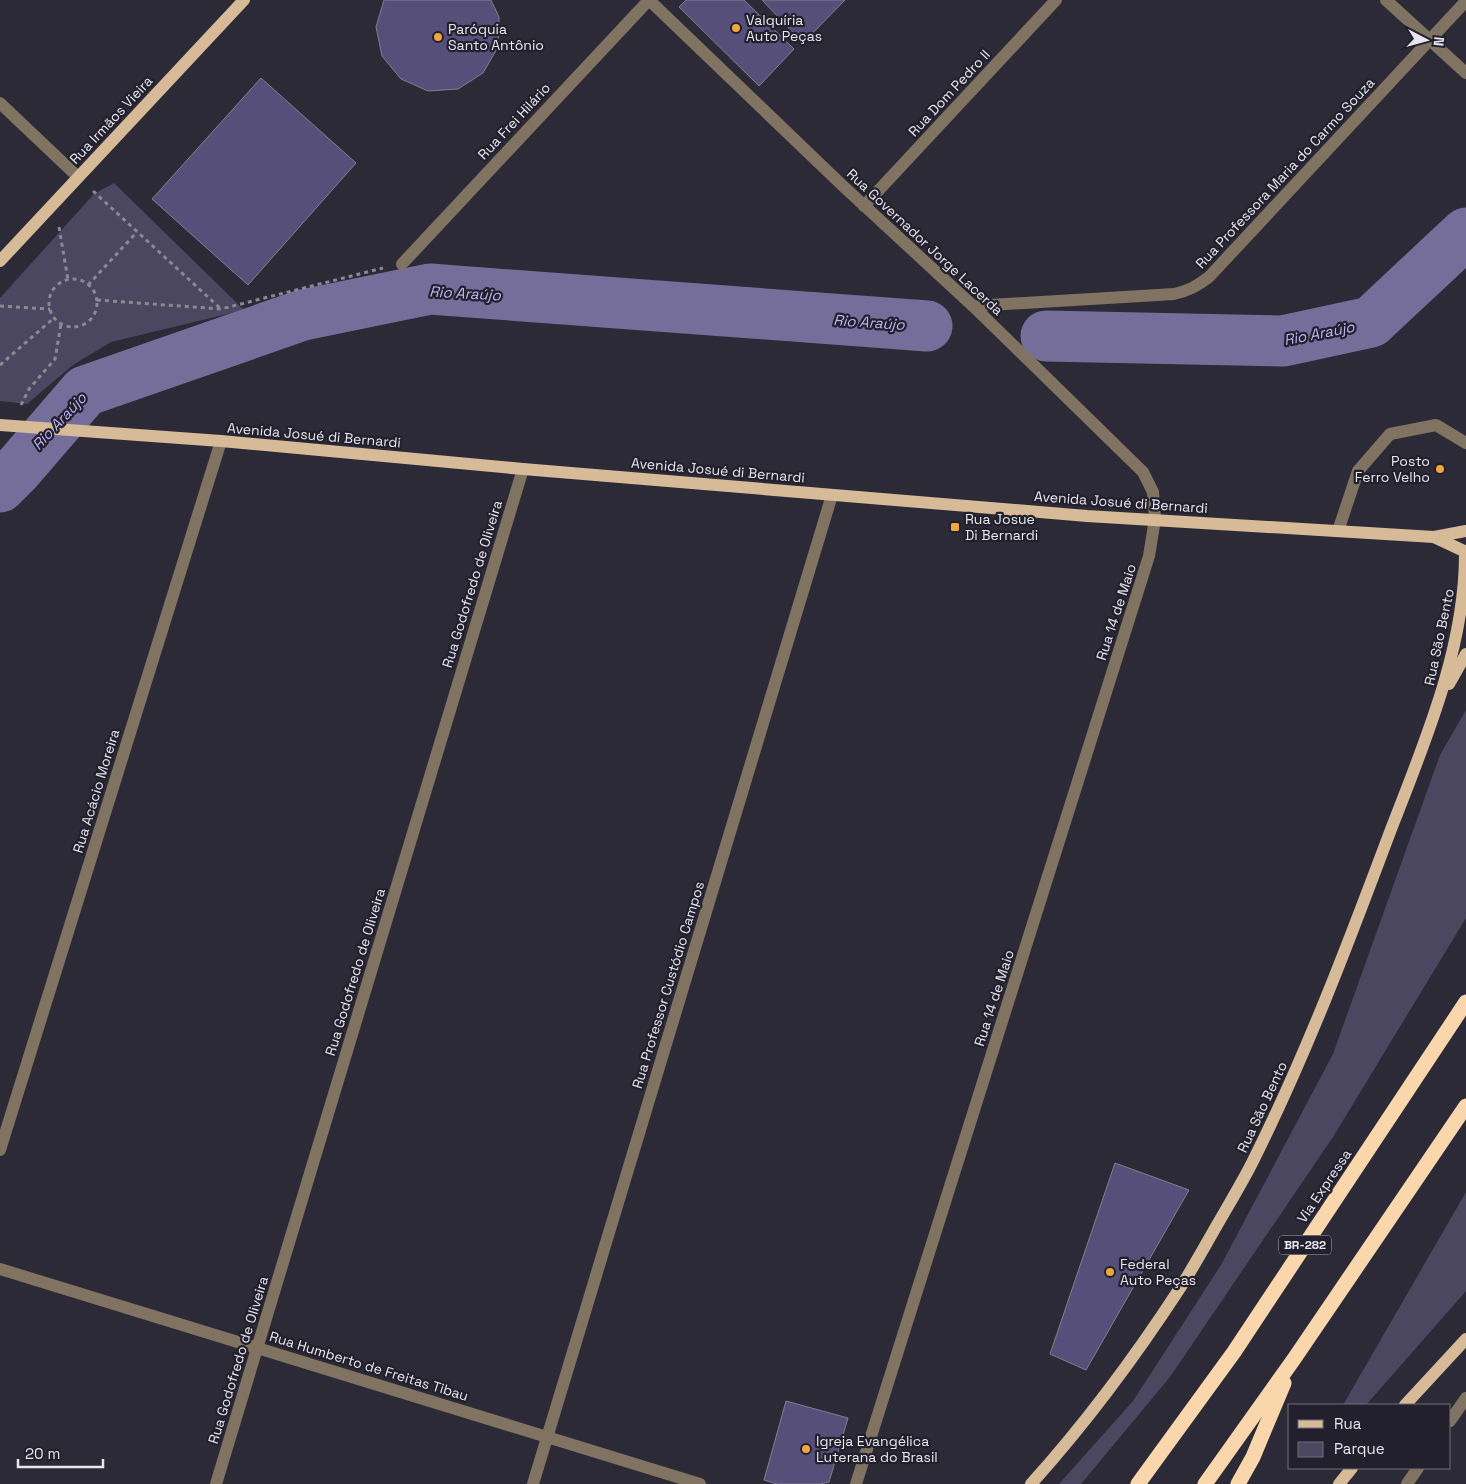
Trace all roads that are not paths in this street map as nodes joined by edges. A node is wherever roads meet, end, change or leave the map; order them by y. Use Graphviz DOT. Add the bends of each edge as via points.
graph roads {
  1 [pos="244,0"];
  2 [pos="649,0"];
  3 [pos="1056,0"];
  4 [pos="1386,0"];
  5 [pos="1466,1"];
  6 [pos="1429,40"];
  7 [pos="1466,73"];
  8 [pos="0,103"];
  9 [pos="78,177"];
  10 [pos="864,206"];
  11 [pos="0,261"];
  12 [pos="402,264"];
  13 [pos="973,306"];
  14 [pos="6,426"];
  15 [pos="221,441"];
  16 [pos="1466,443"];
  17 [pos="523,468"];
  18 [pos="832,495"];
  19 [pos="1155,519"];
  20 [pos="1338,531"];
  21 [pos="1466,531"];
  22 [pos="1434,537"];
  23 [pos="1465,551"];
  24 [pos="1466,654"];
  25 [pos="1441,699"];
  26 [pos="1466,1002"];
  27 [pos="1466,1106"];
  28 [pos="0,1150"];
  29 [pos="0,1269"];
  30 [pos="1466,1340"];
  31 [pos="257,1348"];
  32 [pos="1294,1359"];
  33 [pos="1466,1398"];
  34 [pos="1406,1404"];
  35 [pos="1451,1420"];
  36 [pos="547,1437"];
  37 [pos="1351,1469"];
  38 [pos="1417,1469"];
  39 [pos="216,1484"];
  40 [pos="533,1484"];
  41 [pos="700,1484"];
  42 [pos="856,1484"];
  43 [pos="1031,1484"];
  44 [pos="1138,1484"];
  45 [pos="1205,1484"];
  46 [pos="1238,1484"];
  47 [pos="1340,1484"];
  48 [pos="1406,1484"];
  1 -- 9 [label="main road, Rua Irmãos Vieira"];
  2 -- 10 [label="street, Rua Governador Jorge Lacerda"];
  2 -- 12 [label="street, Rua Frei Hilário"];
  3 -- 10 [label="street, Rua Dom Pedro II"];
  4 -- 6 [label="street"];
  5 -- 6 [label="street, Rua Professora Maria do Carmo Souza"];
  6 -- 7 [label="street"];
  6 -- 13 [label="street, Rua Professora Maria do Carmo Souza" via="1197,287 1174,294"];
  8 -- 9 [label="street"];
  9 -- 11 [label="main road, Rua Irmãos Vieira"];
  10 -- 13 [label="street, Rua Governador Jorge Lacerda"];
  13 -- 19 [label="street, Rua Governador Jorge Lacerda" via="1143,472 1153,492"];
  14 -- 15 [label="main road, Avenida Josué di Bernardi"];
  15 -- 17 [label="main road, Avenida Josué di Bernardi"];
  15 -- 28 [label="street, Rua Acácio Moreira"];
  16 -- 20 [label="street" via="1436,425 1390,434 1358,471"];
  17 -- 18 [label="main road, Avenida Josué di Bernardi"];
  17 -- 31 [label="street, Rua Godofredo de Oliveira"];
  18 -- 19 [label="main road, Avenida Josué di Bernardi"];
  18 -- 36 [label="street, Rua Professor Custódio Campos"];
  19 -- 20 [label="main road, Avenida Josué di Bernardi"];
  19 -- 42 [label="street, Rua 14 de Maio" via="1149,556"];
  20 -- 22 [label="main road, Avenida Josué di Bernardi"];
  21 -- 22 [label="main road, Avenida Josué di Bernardi"];
  22 -- 23 [label="main road, Avenida Josué di Bernardi"];
  23 -- 25 [label="main road, Rua São Bento" via="1464,600"];
  24 -- 25 [label="main road, Rua São Bento"];
  25 -- 43 [label="main road, Rua São Bento" via="1337,972 1292,1081 1252,1164 1170,1303 1104,1397"];
  26 -- 44 [label="highway, Via Expressa / BR-282" via="1234,1352"];
  27 -- 32 [label="highway"];
  29 -- 31 [label="street, Rua Humberto de Freitas Tibau"];
  30 -- 34 [label="main road"];
  31 -- 36 [label="street, Rua Humberto de Freitas Tibau"];
  31 -- 39 [label="street, Rua Godofredo de Oliveira"];
  32 -- 45 [label="highway"];
  32 -- 46 [label="highway" via="1253,1457"];
  33 -- 35 [label="street"];
  36 -- 40 [label="street, Rua Professor Custódio Campos"];
  36 -- 41 [label="street, Rua Humberto de Freitas Tibau"];
  37 -- 47 [label="main road"];
  38 -- 48 [label="street"];
}
